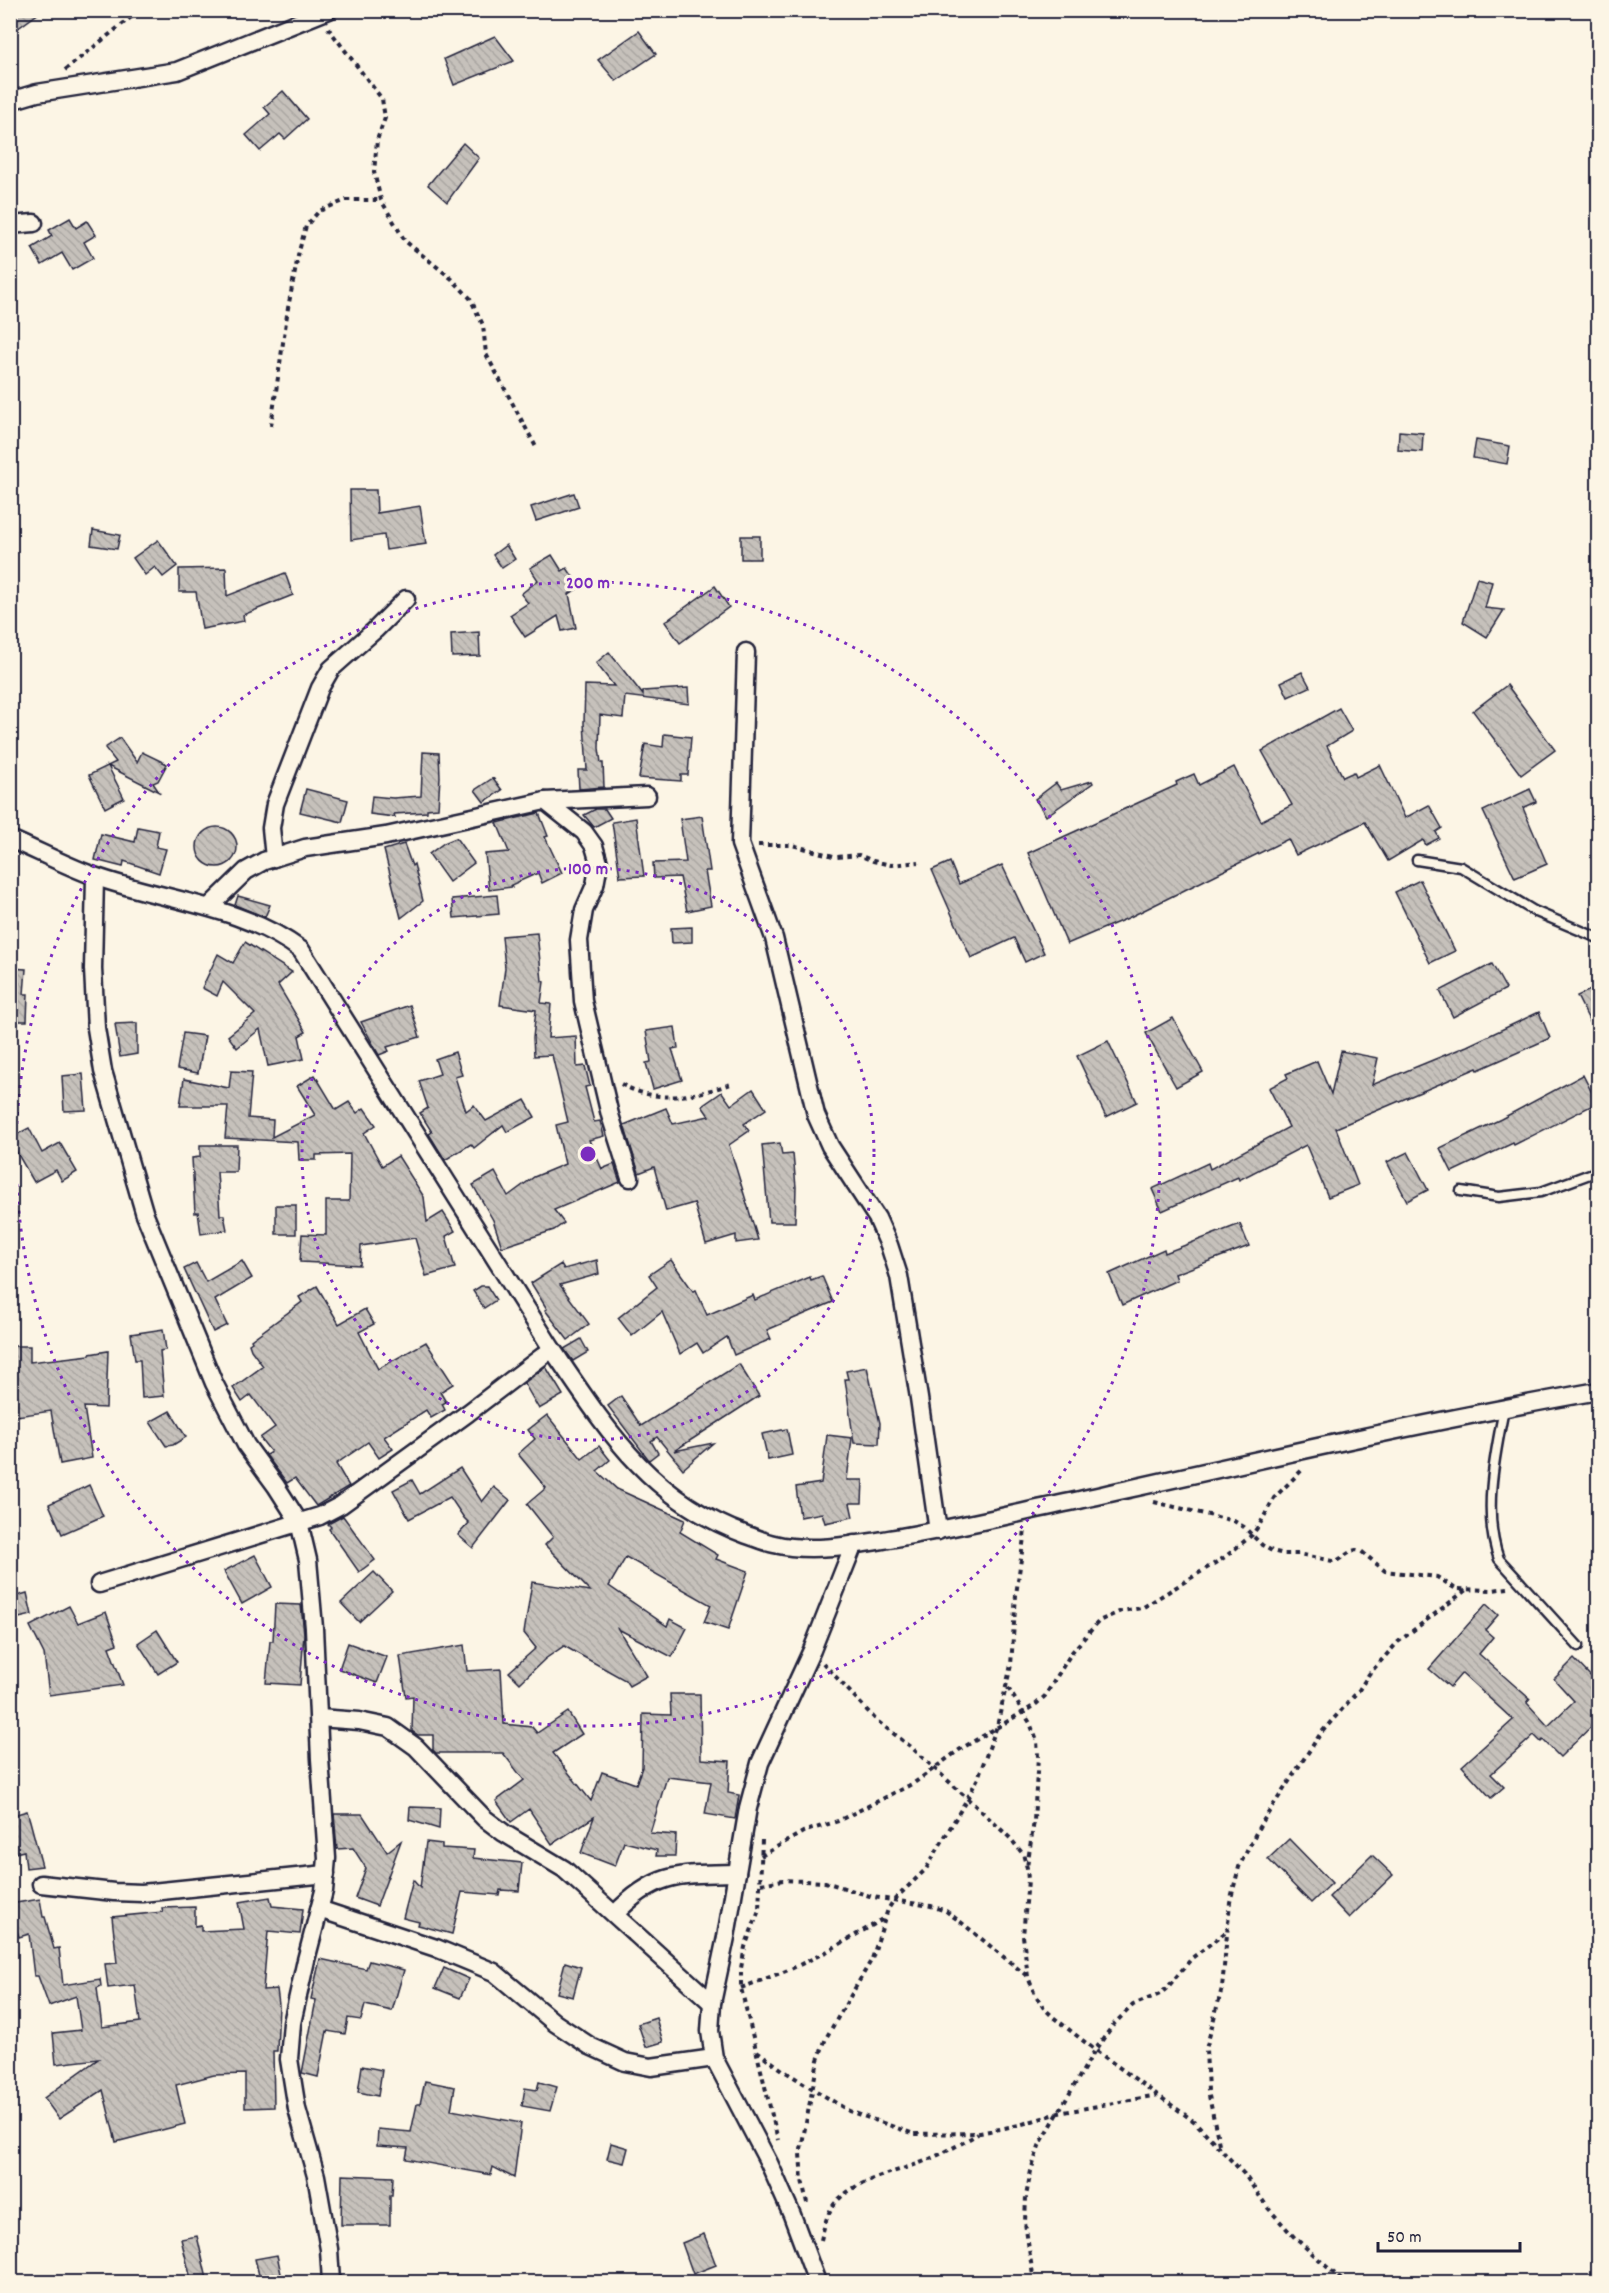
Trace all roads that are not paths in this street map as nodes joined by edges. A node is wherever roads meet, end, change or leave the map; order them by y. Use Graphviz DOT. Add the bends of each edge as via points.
graph roads {
  1 [pos="324,12"];
  2 [pos="10,102"];
  3 [pos="34,223"];
  4 [pos="10,225"];
  5 [pos="406,599"];
  6 [pos="746,652"];
  7 [pos="647,796"];
  8 [pos="545,801"];
  9 [pos="10,839"];
  10 [pos="274,858"];
  11 [pos="1417,860"];
  12 [pos="95,877"];
  13 [pos="209,907"];
  14 [pos="1599,938"];
  15 [pos="1599,1171"];
  16 [pos="630,1178"];
  17 [pos="1461,1191"];
  18 [pos="552,1349"];
  19 [pos="1599,1391"];
  20 [pos="1504,1408"];
  21 [pos="299,1522"];
  22 [pos="938,1531"];
  23 [pos="854,1545"];
  24 [pos="99,1584"];
  25 [pos="1578,1646"];
  26 [pos="319,1718"];
  27 [pos="737,1873"];
  28 [pos="326,1874"];
  29 [pos="41,1884"];
  30 [pos="319,1909"];
  31 [pos="615,1914"];
  32 [pos="712,2003"];
  33 [pos="714,2058"];
  34 [pos="331,2283"];
  35 [pos="816,2283"];
  1 -- 2 [label="street" via="177,71 37,93"];
  3 -- 4 [label="street"];
  5 -- 10 [label="street" via="331,669 320,687 275,804 271,828"];
  6 -- 22 [label="street" via="740,844 774,938 816,1115 830,1146 877,1218 898,1276"];
  7 -- 8 [label="street"];
  8 -- 10 [label="street" via="387,836 305,848"];
  8 -- 16 [label="street" via="584,832 599,863 579,940 583,1001 610,1115"];
  9 -- 12 [label="street"];
  10 -- 13 [label="street" via="246,871"];
  11 -- 14 [label="lane" via="1461,867 1534,911"];
  12 -- 13 [label="street"];
  12 -- 21 [label="street" via="96,1028 103,1071 145,1215 214,1383 246,1445"];
  13 -- 18 [label="street" via="281,936 301,950"];
  15 -- 17 [label="lane" via="1541,1192 1499,1197"];
  18 -- 21 [label="street" via="341,1505"];
  18 -- 23 [label="street" via="635,1463 688,1507 730,1529 775,1545"];
  19 -- 20 [label="street"];
  20 -- 22 [label="street"];
  20 -- 25 [label="lane" via="1492,1491 1495,1548 1499,1559"];
  21 -- 24 [label="street"];
  21 -- 26 [label="street" via="308,1560"];
  22 -- 23 [label="street"];
  23 -- 27 [label="street" via="812,1650 760,1763"];
  26 -- 28 [label="street"];
  26 -- 31 [label="street" via="359,1720 388,1727 416,1747 484,1818 564,1869"];
  27 -- 31 [label="street" via="665,1878 632,1897"];
  27 -- 32 [label="street"];
  28 -- 29 [label="street" via="142,1893"];
  28 -- 30 [label="street"];
  30 -- 33 [label="street" via="494,1972 555,2023 590,2046 625,2062 651,2067"];
  30 -- 34 [label="street" via="292,2023 289,2059 297,2109 316,2176"];
  31 -- 32 [label="street"];
  32 -- 33 [label="street" via="710,2031"];
  33 -- 35 [label="street" via="769,2163"];
}
